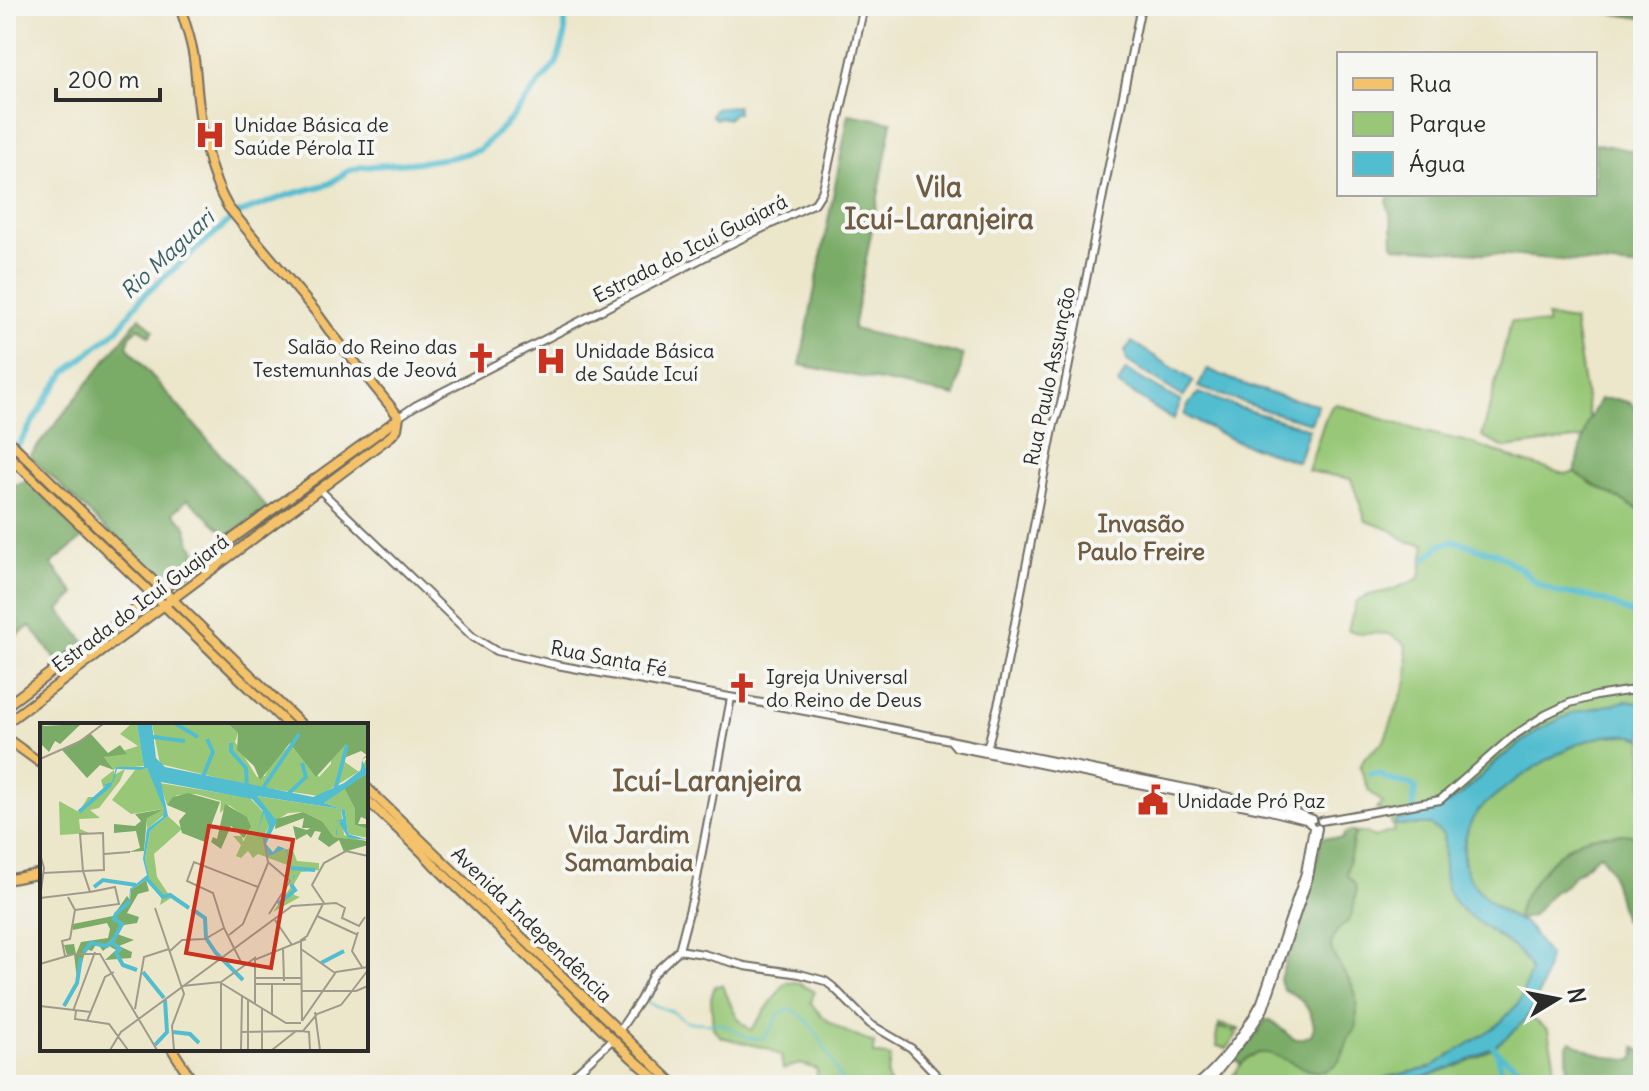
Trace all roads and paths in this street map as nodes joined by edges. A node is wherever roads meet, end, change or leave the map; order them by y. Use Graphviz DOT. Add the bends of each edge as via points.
graph roads {
  1 [pos="180,6"];
  2 [pos="864,6"];
  3 [pos="1141,6"];
  4 [pos="399,417"];
  5 [pos="392,428"];
  6 [pos="12,444"];
  7 [pos="6,454"];
  8 [pos="16,464"];
  9 [pos="6,473"];
  10 [pos="319,489"];
  11 [pos="110,538"];
  12 [pos="98,543"];
  13 [pos="162,590"];
  14 [pos="153,596"];
  15 [pos="172,599"];
  16 [pos="140,606"];
  17 [pos="163,606"];
  18 [pos="149,616"];
  19 [pos="222,654"];
  20 [pos="56,669"];
  21 [pos="55,686"];
  22 [pos="1643,691"];
  23 [pos="731,698"];
  24 [pos="6,706"];
  25 [pos="6,723"];
  26 [pos="286,723"];
  27 [pos="300,723"];
  28 [pos="6,738"];
  29 [pos="987,750"];
  30 [pos="40,763"];
  31 [pos="368,789"];
  32 [pos="368,801"];
  33 [pos="1315,824"];
  34 [pos="40,875"];
  35 [pos="6,882"];
  36 [pos="679,950"];
  37 [pos="535,957"];
  38 [pos="616,1035"];
  39 [pos="173,1051"];
  40 [pos="1229,1053"];
  41 [pos="195,1085"];
  42 [pos="563,1085"];
  43 [pos="663,1085"];
  44 [pos="675,1085"];
  45 [pos="946,1085"];
  46 [pos="1196,1085"];
  47 [pos="1204,1085"];
  1 -- 4 [label="main road" via="219,190"];
  2 -- 4 [label="street, Estrada do Icuí Guajará" via="825,181 815,203"];
  3 -- 29 [label="street, Rua Paulo Assunção"];
  4 -- 5 [label="main road, Estrada do Icuí Guajará"];
  5 -- 10 [label="main road, Estrada do Icuí Guajará"];
  5 -- 13 [label="main road, Estrada do Icuí Guajará"];
  6 -- 11 [label="main road"];
  7 -- 8 [label="main road"];
  8 -- 9 [label="main road"];
  8 -- 12 [label="main road"];
  10 -- 15 [label="main road, Estrada do Icuí Guajará"];
  10 -- 23 [label="street, Rua Santa Fé" via="480,643 557,665"];
  11 -- 12 [label="main road"];
  11 -- 13 [label="main road"];
  12 -- 14 [label="main road"];
  13 -- 14 [label="main road, Estrada do Icuí Guajará"];
  13 -- 15 [label="main road"];
  14 -- 16 [label="main road, Estrada do Icuí Guajará"];
  14 -- 17 [label="main road"];
  15 -- 17 [label="main road, Estrada do Icuí Guajará"];
  15 -- 19 [label="main road"];
  16 -- 18 [label="main road"];
  16 -- 20 [label="main road, Estrada do Icuí Guajará"];
  17 -- 18 [label="main road, Estrada do Icuí Guajará"];
  17 -- 19 [label="main road"];
  18 -- 21 [label="main road, Estrada do Icuí Guajará"];
  19 -- 26 [label="main road"];
  19 -- 27 [label="main road"];
  20 -- 21 [label="main road" via="51,679"];
  20 -- 24 [label="main road, Estrada do Icuí Guajará"];
  21 -- 25 [label="main road, Estrada do Icuí Guajará"];
  22 -- 33 [label="street" via="1596,696 1545,715 1440,800"];
  23 -- 29 [label="street, Rua Santa Fé"];
  23 -- 36 [label="street"];
  28 -- 30 [label="main road"];
  29 -- 33 [label="street, Rua Santa Fé" via="1284,808"];
  31 -- 37 [label="main road, Avenida Independência" via="522,936"];
  32 -- 37 [label="main road, Avenida Independência"];
  33 -- 40 [label="street" via="1305,873 1261,1002"];
  34 -- 35 [label="main road"];
  36 -- 38 [label="street" via="653,974"];
  36 -- 45 [label="street" via="825,981 870,1024 911,1048"];
  37 -- 38 [label="main road, Avenida Independência"];
  38 -- 42 [label="street"];
  38 -- 43 [label="main road, Avenida Independência"];
  38 -- 44 [label="main road, Avenida Independência"];
  39 -- 41 [label="main road"];
  40 -- 46 [label="street"];
  40 -- 47 [label="street"];
}
